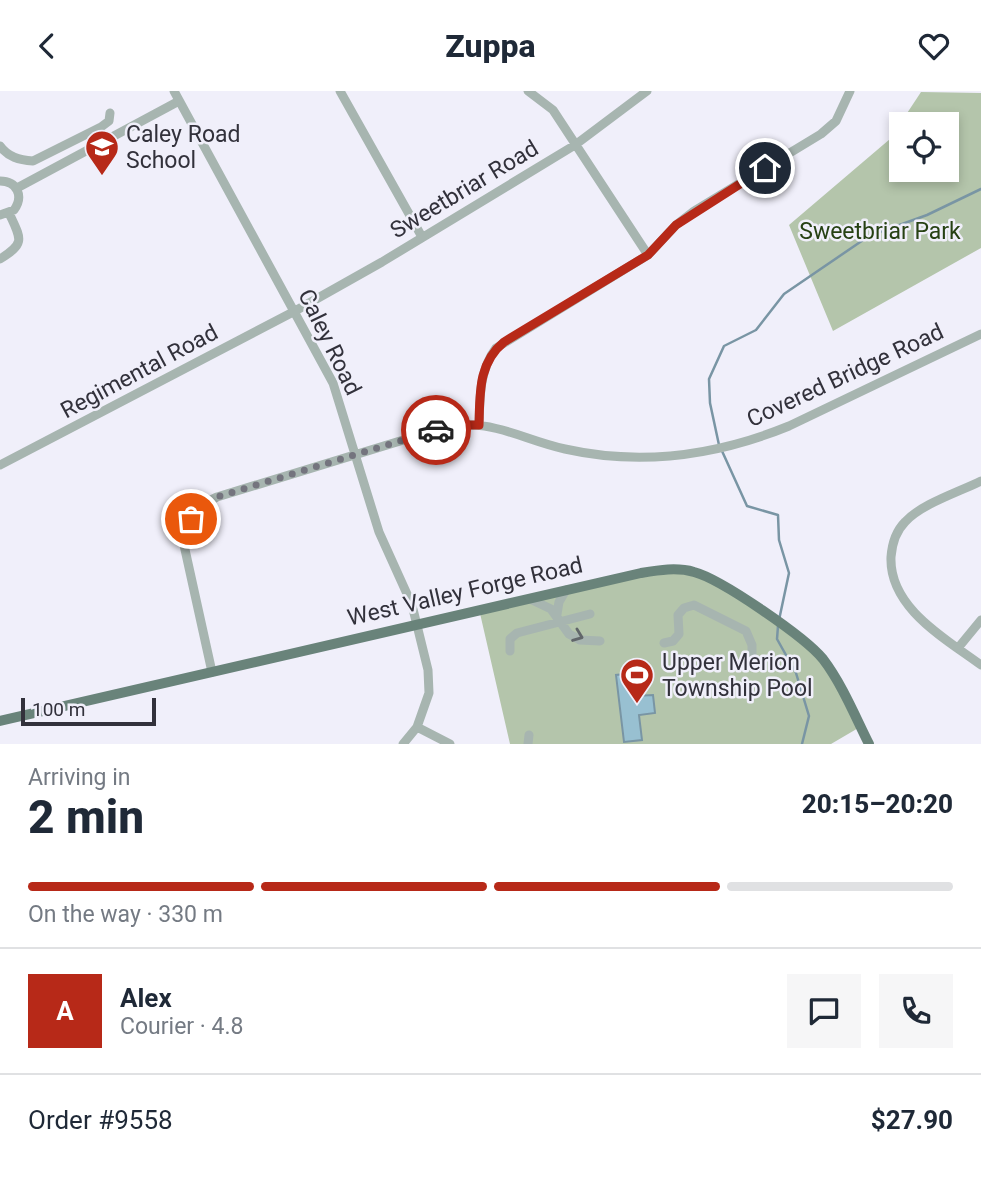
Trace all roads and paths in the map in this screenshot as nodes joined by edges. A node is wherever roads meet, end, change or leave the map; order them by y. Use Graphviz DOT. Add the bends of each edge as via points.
graph roads {
  1 [pos="174,91"];
  2 [pos="340,91"];
  3 [pos="528,91"];
  4 [pos="647,91"];
  5 [pos="850,91"];
  6 [pos="179,101"];
  7 [pos="110,113"];
  8 [pos="575,145"];
  9 [pos="0,146"];
  10 [pos="0,181"];
  11 [pos="17,188"];
  12 [pos="5,214"];
  13 [pos="422,237"];
  14 [pos="648,255"];
  15 [pos="0,259"];
  16 [pos="295,311"];
  17 [pos="981,334"];
  18 [pos="479,425"];
  19 [pos="356,455"];
  20 [pos="0,465"];
  21 [pos="981,481"];
  22 [pos="566,590"];
  23 [pos="528,598"];
  24 [pos="556,614"];
  25 [pos="590,614"];
  26 [pos="981,620"];
  27 [pos="561,623"];
  28 [pos="417,624"];
  29 [pos="600,641"];
  30 [pos="664,643"];
  31 [pos="958,648"];
  32 [pos="510,652"];
  33 [pos="752,654"];
  34 [pos="981,665"];
  35 [pos="212,672"];
  36 [pos="0,721"];
  37 [pos="417,727"];
  38 [pos="403,744"];
  39 [pos="450,744"];
  40 [pos="869,744"];
  1 -- 6 [label="street, Caley Road"];
  2 -- 13 [label="street"];
  3 -- 8 [label="street" via="552,110"];
  4 -- 8 [label="street, Sweetbriar Road"];
  5 -- 14 [label="street" via="836,121 821,134 694,211"];
  6 -- 11 [label="street"];
  6 -- 16 [label="street, Caley Road"];
  7 -- 9 [label="street" via="101,127 33,161 20,160"];
  8 -- 13 [label="street, Sweetbriar Road"];
  8 -- 14 [label="street"];
  10 -- 11 [label="street"];
  11 -- 12 [label="street" via="18,205"];
  12 -- 15 [label="street" via="19,240 16,249"];
  13 -- 16 [label="street, Sweetbriar Road"];
  14 -- 18 [label="street" via="496,348 482,375"];
  16 -- 19 [label="street, Caley Road" via="333,383"];
  16 -- 20 [label="street, Regimental Road"];
  17 -- 18 [label="street, Covered Bridge Road" via="789,426 724,448 655,457 602,455"];
  18 -- 19 [label="street, Covered Bridge Road" via="449,426"];
  19 -- 28 [label="street, Caley Road" via="383,544"];
  19 -- 35 [label="street, Covered Bridge Road" via="217,497 193,515 185,554"];
  21 -- 31 [label="street" via="911,516 895,535 892,552 895,579 912,610"];
  22 -- 23 [label="main road, West Valley Forge Road"];
  22 -- 24 [label="street"];
  22 -- 40 [label="main road, West Valley Forge Road" via="655,570 688,570 711,579 812,647 825,662"];
  23 -- 24 [label="street"];
  23 -- 28 [label="main road, West Valley Forge Road"];
  24 -- 27 [label="street"];
  25 -- 27 [label="street"];
  26 -- 31 [label="street"];
  27 -- 29 [label="street, one-way" via="580,640"];
  27 -- 32 [label="street" via="517,633 510,639"];
  28 -- 35 [label="main road, West Valley Forge Road"];
  28 -- 37 [label="street, Caley Road" via="429,682 427,704"];
  30 -- 33 [label="street" via="679,634 678,615 694,605 746,631"];
  31 -- 34 [label="street"];
  35 -- 36 [label="main road, West Valley Forge Road"];
  37 -- 38 [label="street"];
  37 -- 39 [label="street"];
}
